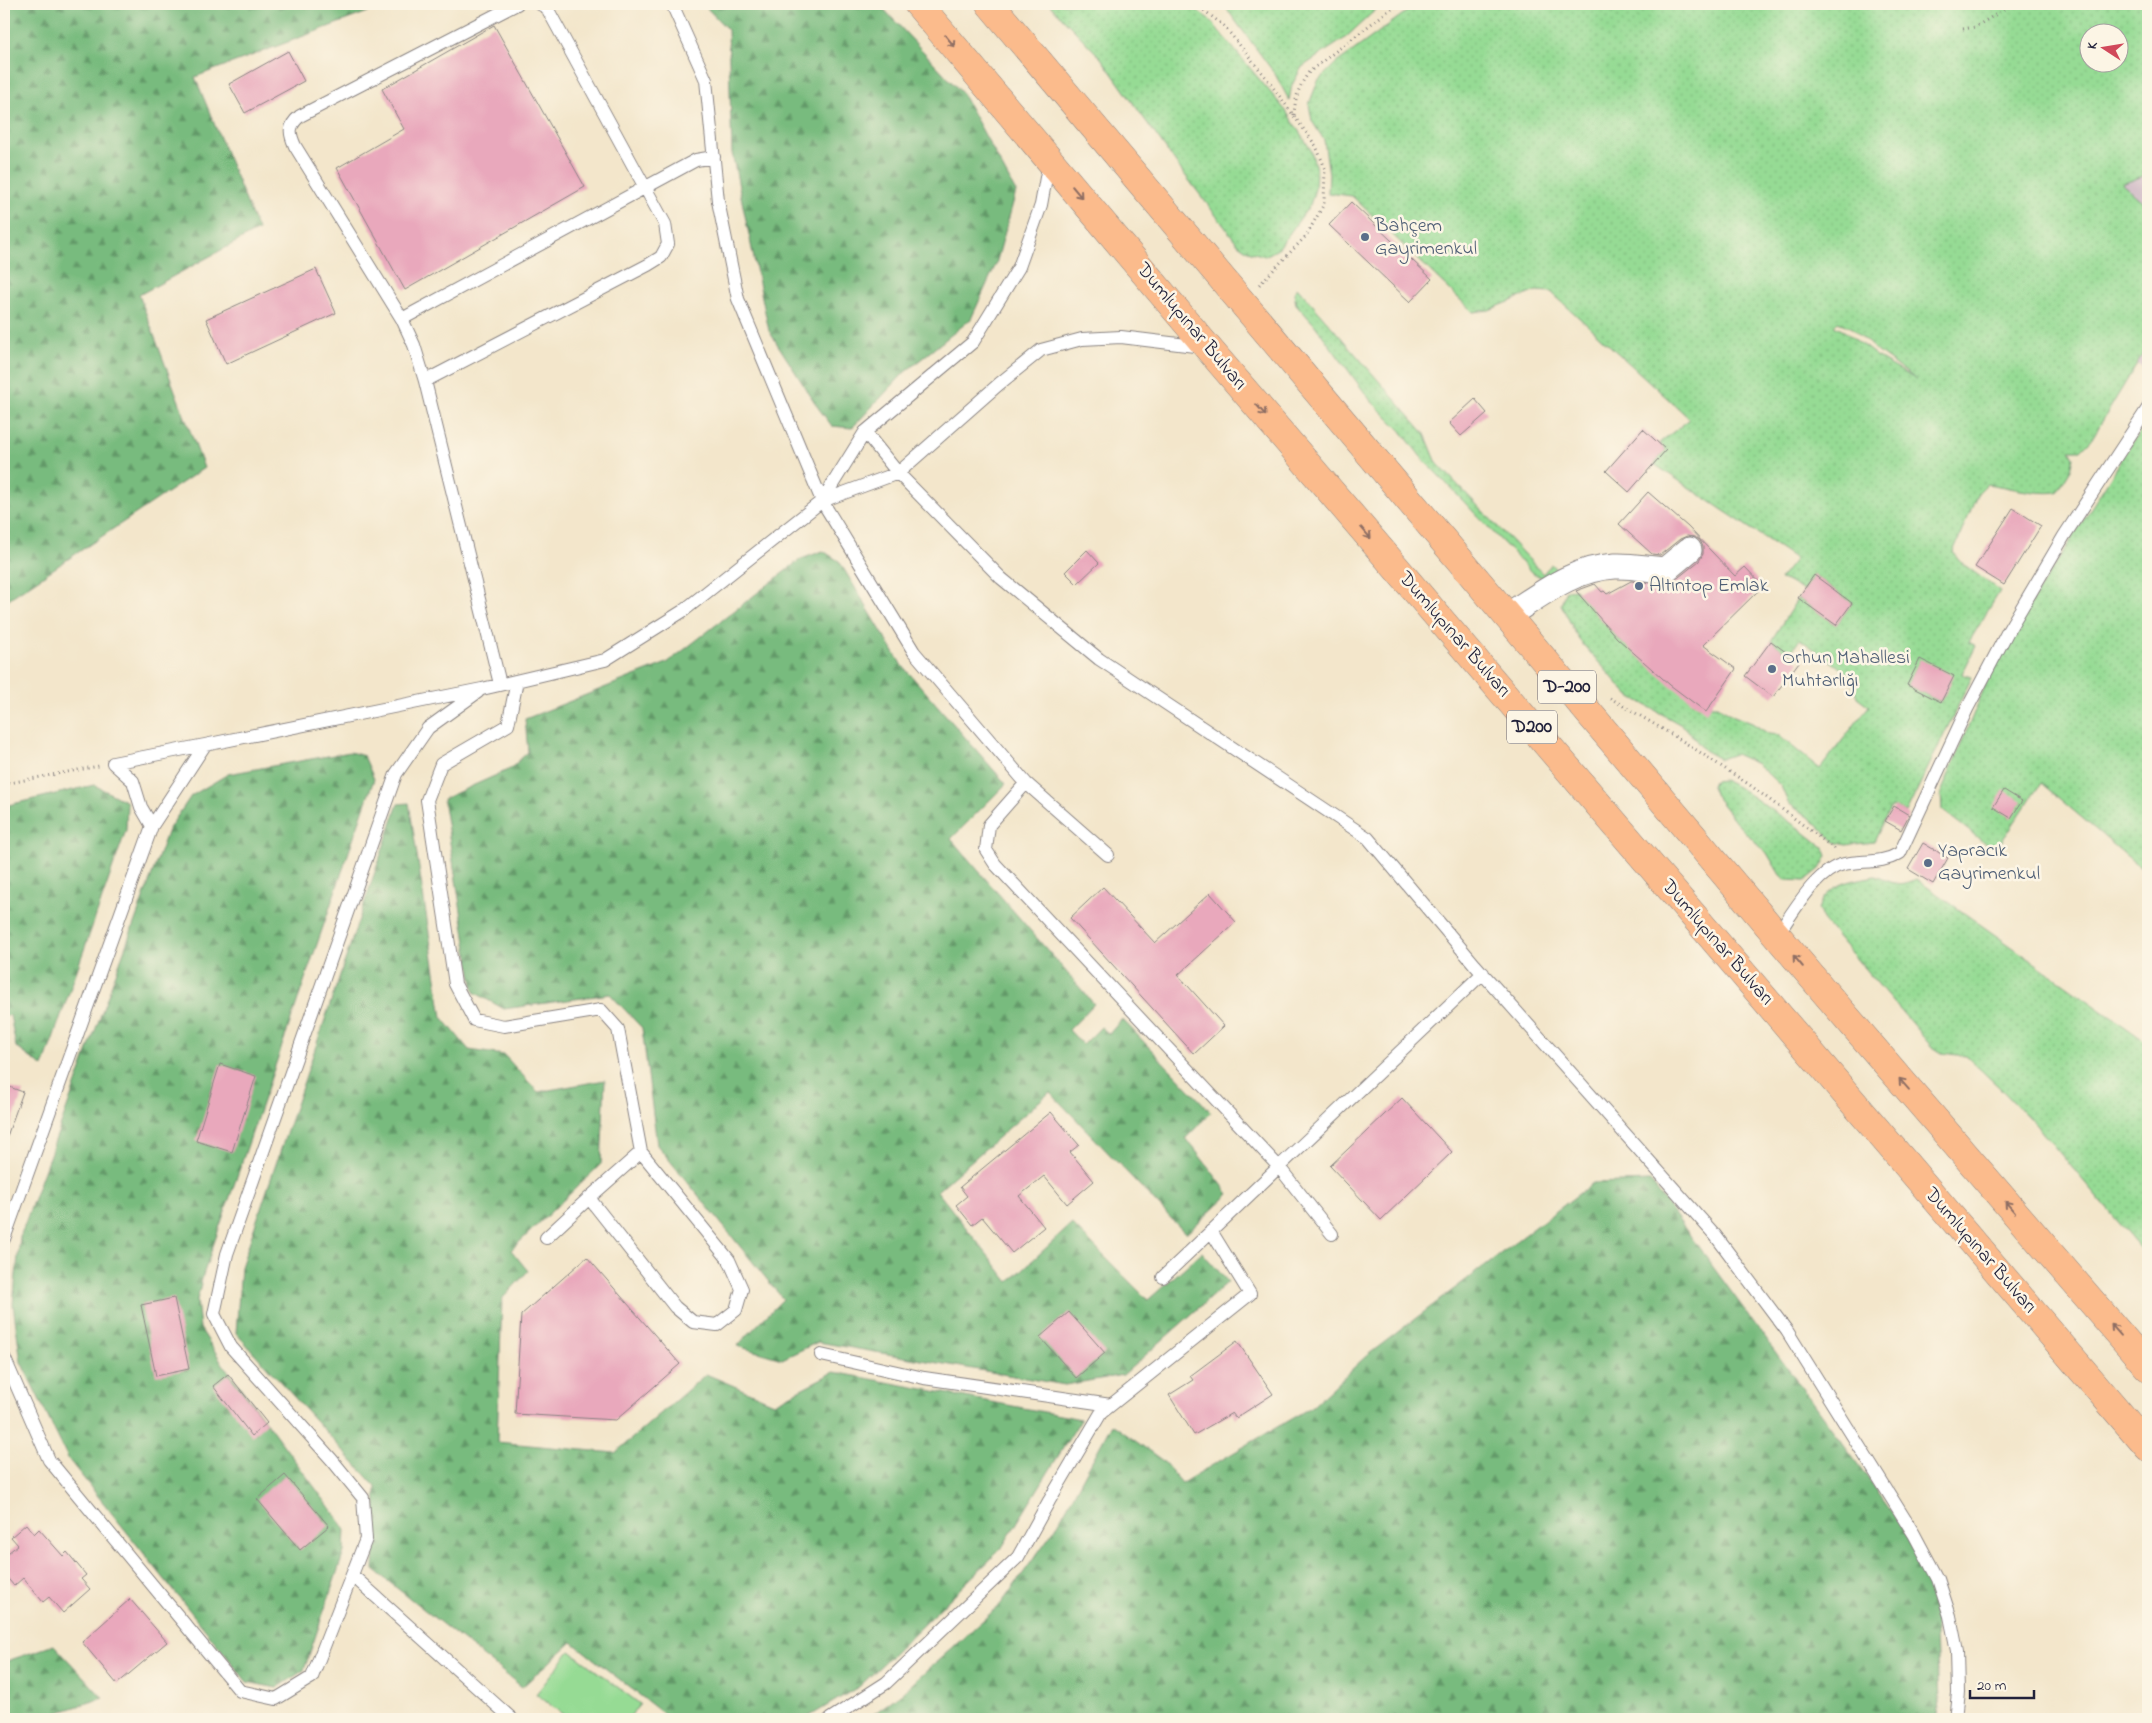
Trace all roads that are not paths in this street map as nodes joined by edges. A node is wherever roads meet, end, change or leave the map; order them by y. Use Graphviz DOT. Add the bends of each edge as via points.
graph roads {
  1 [pos="517,4"];
  2 [pos="540,4"];
  3 [pos="672,4"];
  4 [pos="918,4"];
  5 [pos="990,4"];
  6 [pos="714,157"];
  7 [pos="1050,158"];
  8 [pos="644,188"];
  9 [pos="402,319"];
  10 [pos="1208,348"];
  11 [pos="425,380"];
  12 [pos="2148,408"];
  13 [pos="865,432"];
  14 [pos="898,473"];
  15 [pos="822,501"];
  16 [pos="1689,550"];
  17 [pos="1507,616"];
  18 [pos="517,680"];
  19 [pos="500,684"];
  20 [pos="482,689"];
  21 [pos="205,745"];
  22 [pos="1026,783"];
  23 [pos="152,826"];
  24 [pos="1108,855"];
  25 [pos="1777,935"];
  26 [pos="1484,973"];
  27 [pos="640,1152"];
  28 [pos="1278,1166"];
  29 [pos="589,1198"];
  30 [pos="1211,1231"];
  31 [pos="1332,1234"];
  32 [pos="546,1238"];
  33 [pos="4,1239"];
  34 [pos="1163,1278"];
  35 [pos="821,1355"];
  36 [pos="4,1357"];
  37 [pos="2148,1367"];
  38 [pos="1111,1405"];
  39 [pos="2148,1447"];
  40 [pos="352,1575"];
  41 [pos="512,1719"];
  42 [pos="830,1719"];
  43 [pos="1955,1719"];
  1 -- 9 [label="lane" via="292,122 289,132 295,146"];
  2 -- 8 [label="lane" via="547,8"];
  3 -- 6 [label="lane" via="706,80"];
  4 -- 7 [label="highway, Dumlupınar Bulvarı / D200, one-way"];
  5 -- 17 [label="highway, D-200"];
  6 -- 8 [label="lane" via="696,160"];
  6 -- 15 [label="lane" via="718,201 738,299"];
  7 -- 10 [label="highway, Dumlupınar Bulvarı / D200, one-way"];
  7 -- 13 [label="lane" via="1041,205 1019,267 973,342"];
  8 -- 9 [label="lane"];
  8 -- 11 [label="lane" via="665,224 668,244 661,257"];
  9 -- 11 [label="lane"];
  10 -- 14 [label="lane" via="1121,337 1082,339 1041,350"];
  10 -- 39 [label="highway, Dumlupınar Bulvarı / D200, one-way"];
  11 -- 19 [label="lane"];
  12 -- 25 [label="lane" via="2064,536 2008,631 1967,709 1900,853 1891,859 1844,864 1829,869"];
  13 -- 14 [label="lane"];
  13 -- 15 [label="lane"];
  14 -- 15 [label="lane"];
  14 -- 26 [label="lane" via="1001,578 1099,659 1368,838"];
  15 -- 18 [label="lane" via="683,611 606,660"];
  15 -- 22 [label="lane" via="914,652"];
  16 -- 17 [label="street" via="1665,570 1615,566 1565,579"];
  17 -- 25 [label="highway, D-200"];
  18 -- 19 [label="lane"];
  18 -- 27 [label="lane" via="508,725 441,764 427,800 455,984 474,1020 504,1026 601,1010 618,1029"];
  19 -- 20 [label="lane"];
  20 -- 21 [label="lane"];
  20 -- 40 [label="lane" via="428,728 396,774 227,1254 214,1314 232,1347 363,1498 366,1539"];
  21 -- 23 [label="lane"];
  21 -- 23 [label="lane" via="113,763 132,781"];
  22 -- 24 [label="lane"];
  22 -- 28 [label="lane" via="989,825 986,850 995,864"];
  23 -- 33 [label="lane"];
  37 -- 25 [label="highway, D-200, one-way"];
  26 -- 28 [label="lane"];
  26 -- 43 [label="lane" via="1716,1235 1792,1339 1914,1534 1938,1579 1957,1651"];
  27 -- 29 [label="lane"];
  27 -- 29 [label="lane" via="729,1260 742,1289 736,1310 717,1325 693,1322 675,1307"];
  28 -- 30 [label="lane"];
  28 -- 31 [label="lane"];
  29 -- 32 [label="lane"];
  30 -- 34 [label="lane"];
  30 -- 38 [label="lane" via="1250,1294"];
  35 -- 38 [label="lane" via="924,1378"];
  36 -- 40 [label="lane" via="49,1460 240,1691 276,1699 312,1677"];
  38 -- 42 [label="lane" via="1101,1413 1018,1557 886,1683"];
  40 -- 41 [label="lane"];
}
